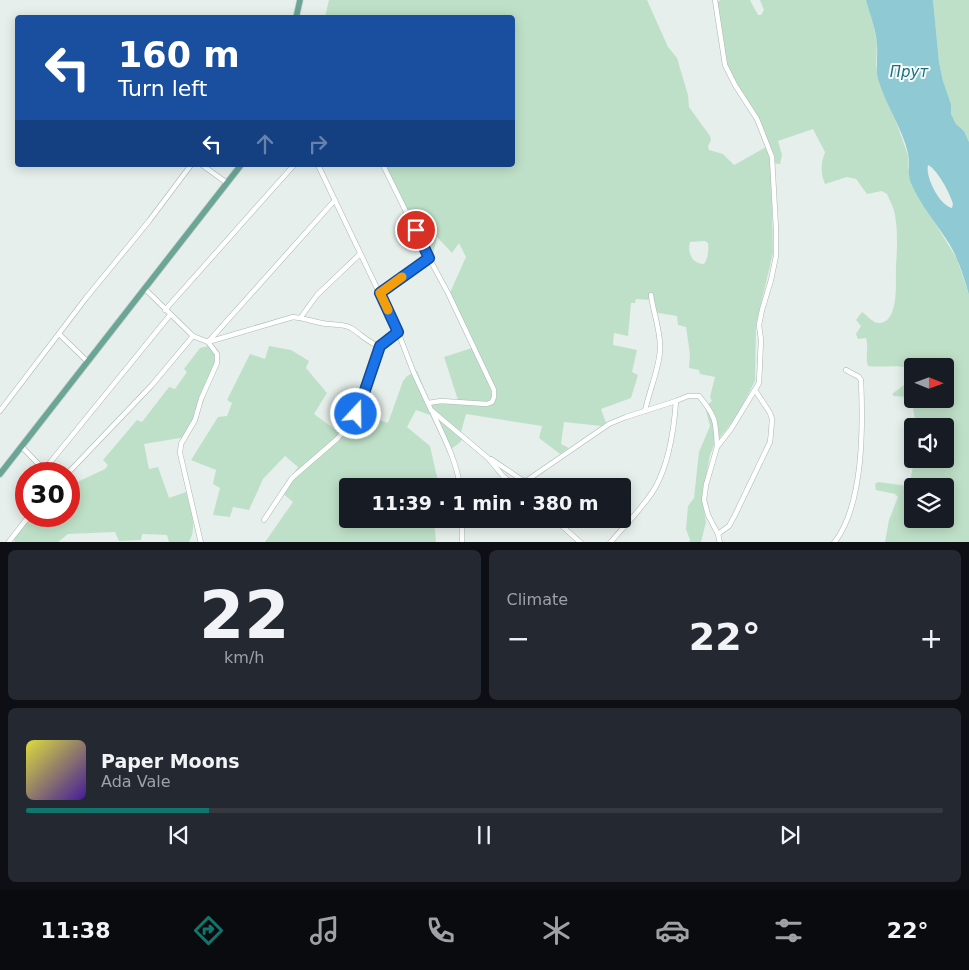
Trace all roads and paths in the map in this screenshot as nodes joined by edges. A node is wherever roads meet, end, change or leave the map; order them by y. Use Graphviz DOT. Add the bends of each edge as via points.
graph roads {
  1 [pos="300,0"];
  2 [pos="715,0"];
  3 [pos="297,15"];
  4 [pos="189,167"];
  5 [pos="205,167"];
  6 [pos="239,167"];
  7 [pos="292,167"];
  8 [pos="319,167"];
  9 [pos="384,167"];
  10 [pos="227,183"];
  11 [pos="335,200"];
  12 [pos="360,254"];
  13 [pos="429,258"];
  14 [pos="145,289"];
  15 [pos="380,293"];
  16 [pos="651,295"];
  17 [pos="165,310"];
  18 [pos="170,315"];
  19 [pos="301,317"];
  20 [pos="398,332"];
  21 [pos="59,334"];
  22 [pos="193,336"];
  23 [pos="208,342"];
  24 [pos="380,346"];
  25 [pos="88,362"];
  26 [pos="846,370"];
  27 [pos="755,390"];
  28 [pos="676,401"];
  29 [pos="428,403"];
  30 [pos="431,410"];
  31 [pos="0,411"];
  32 [pos="645,411"];
  33 [pos="717,446"];
  34 [pos="22,447"];
  35 [pos="488,458"];
  36 [pos="36,462"];
  37 [pos="54,462"];
  38 [pos="78,462"];
  39 [pos="0,474"];
  40 [pos="459,478"];
  41 [pos="505,478"];
  42 [pos="264,520"];
  43 [pos="20,527"];
  44 [pos="462,528"];
  45 [pos="565,528"];
  46 [pos="718,534"];
  47 [pos="8,542"];
  48 [pos="201,542"];
  49 [pos="462,542"];
  50 [pos="581,542"];
  51 [pos="610,542"];
  52 [pos="720,542"];
  53 [pos="834,542"];
  1 -- 3 [label="main road"];
  2 -- 27 [label="street" via="724,65 757,119 772,157 776,256 759,325 759,383"];
  4 -- 21 [label="street"];
  5 -- 10 [label="street"];
  6 -- 10 [label="main road"];
  7 -- 17 [label="street"];
  8 -- 11 [label="street"];
  9 -- 13 [label="street"];
  10 -- 14 [label="main road"];
  11 -- 12 [label="street"];
  11 -- 23 [label="street"];
  12 -- 15 [label="street"];
  12 -- 19 [label="street" via="317,295"];
  13 -- 15 [label="street"];
  13 -- 29 [label="street" via="494,390 494,397 487,404"];
  14 -- 17 [label="street"];
  14 -- 25 [label="main road"];
  15 -- 20 [label="street"];
  16 -- 32 [label="street" via="660,351"];
  17 -- 18 [label="street"];
  18 -- 22 [label="street"];
  18 -- 37 [label="street"];
  19 -- 23 [label="street" via="287,318"];
  19 -- 24 [label="street" via="342,325"];
  20 -- 24 [label="street"];
  20 -- 29 [label="street"];
  21 -- 25 [label="street"];
  21 -- 31 [label="street"];
  22 -- 23 [label="street"];
  22 -- 38 [label="street" via="152,385"];
  23 -- 48 [label="street" via="217,354 217,363 196,420 181,444 180,454"];
  24 -- 42 [label="street" via="351,423 292,478"];
  25 -- 34 [label="main road"];
  26 -- 53 [label="street" via="861,380 862,432 856,492 844,528"];
  27 -- 33 [label="street" via="731,430"];
  27 -- 46 [label="street" via="770,413 770,442 732,521 725,531"];
  28 -- 32 [label="street"];
  28 -- 33 [label="street" via="699,396 712,414"];
  28 -- 51 [label="street" via="660,479"];
  29 -- 30 [label="street"];
  30 -- 35 [label="street"];
  30 -- 40 [label="street"];
  32 -- 35 [label="street" via="609,424 526,481"];
  33 -- 46 [label="street" via="704,500"];
  34 -- 36 [label="street"];
  34 -- 39 [label="main road"];
  35 -- 41 [label="street"];
  43 -- 47 [label="street"];
  44 -- 49 [label="street"];
  45 -- 50 [label="street"];
  46 -- 52 [label="street"];
}
